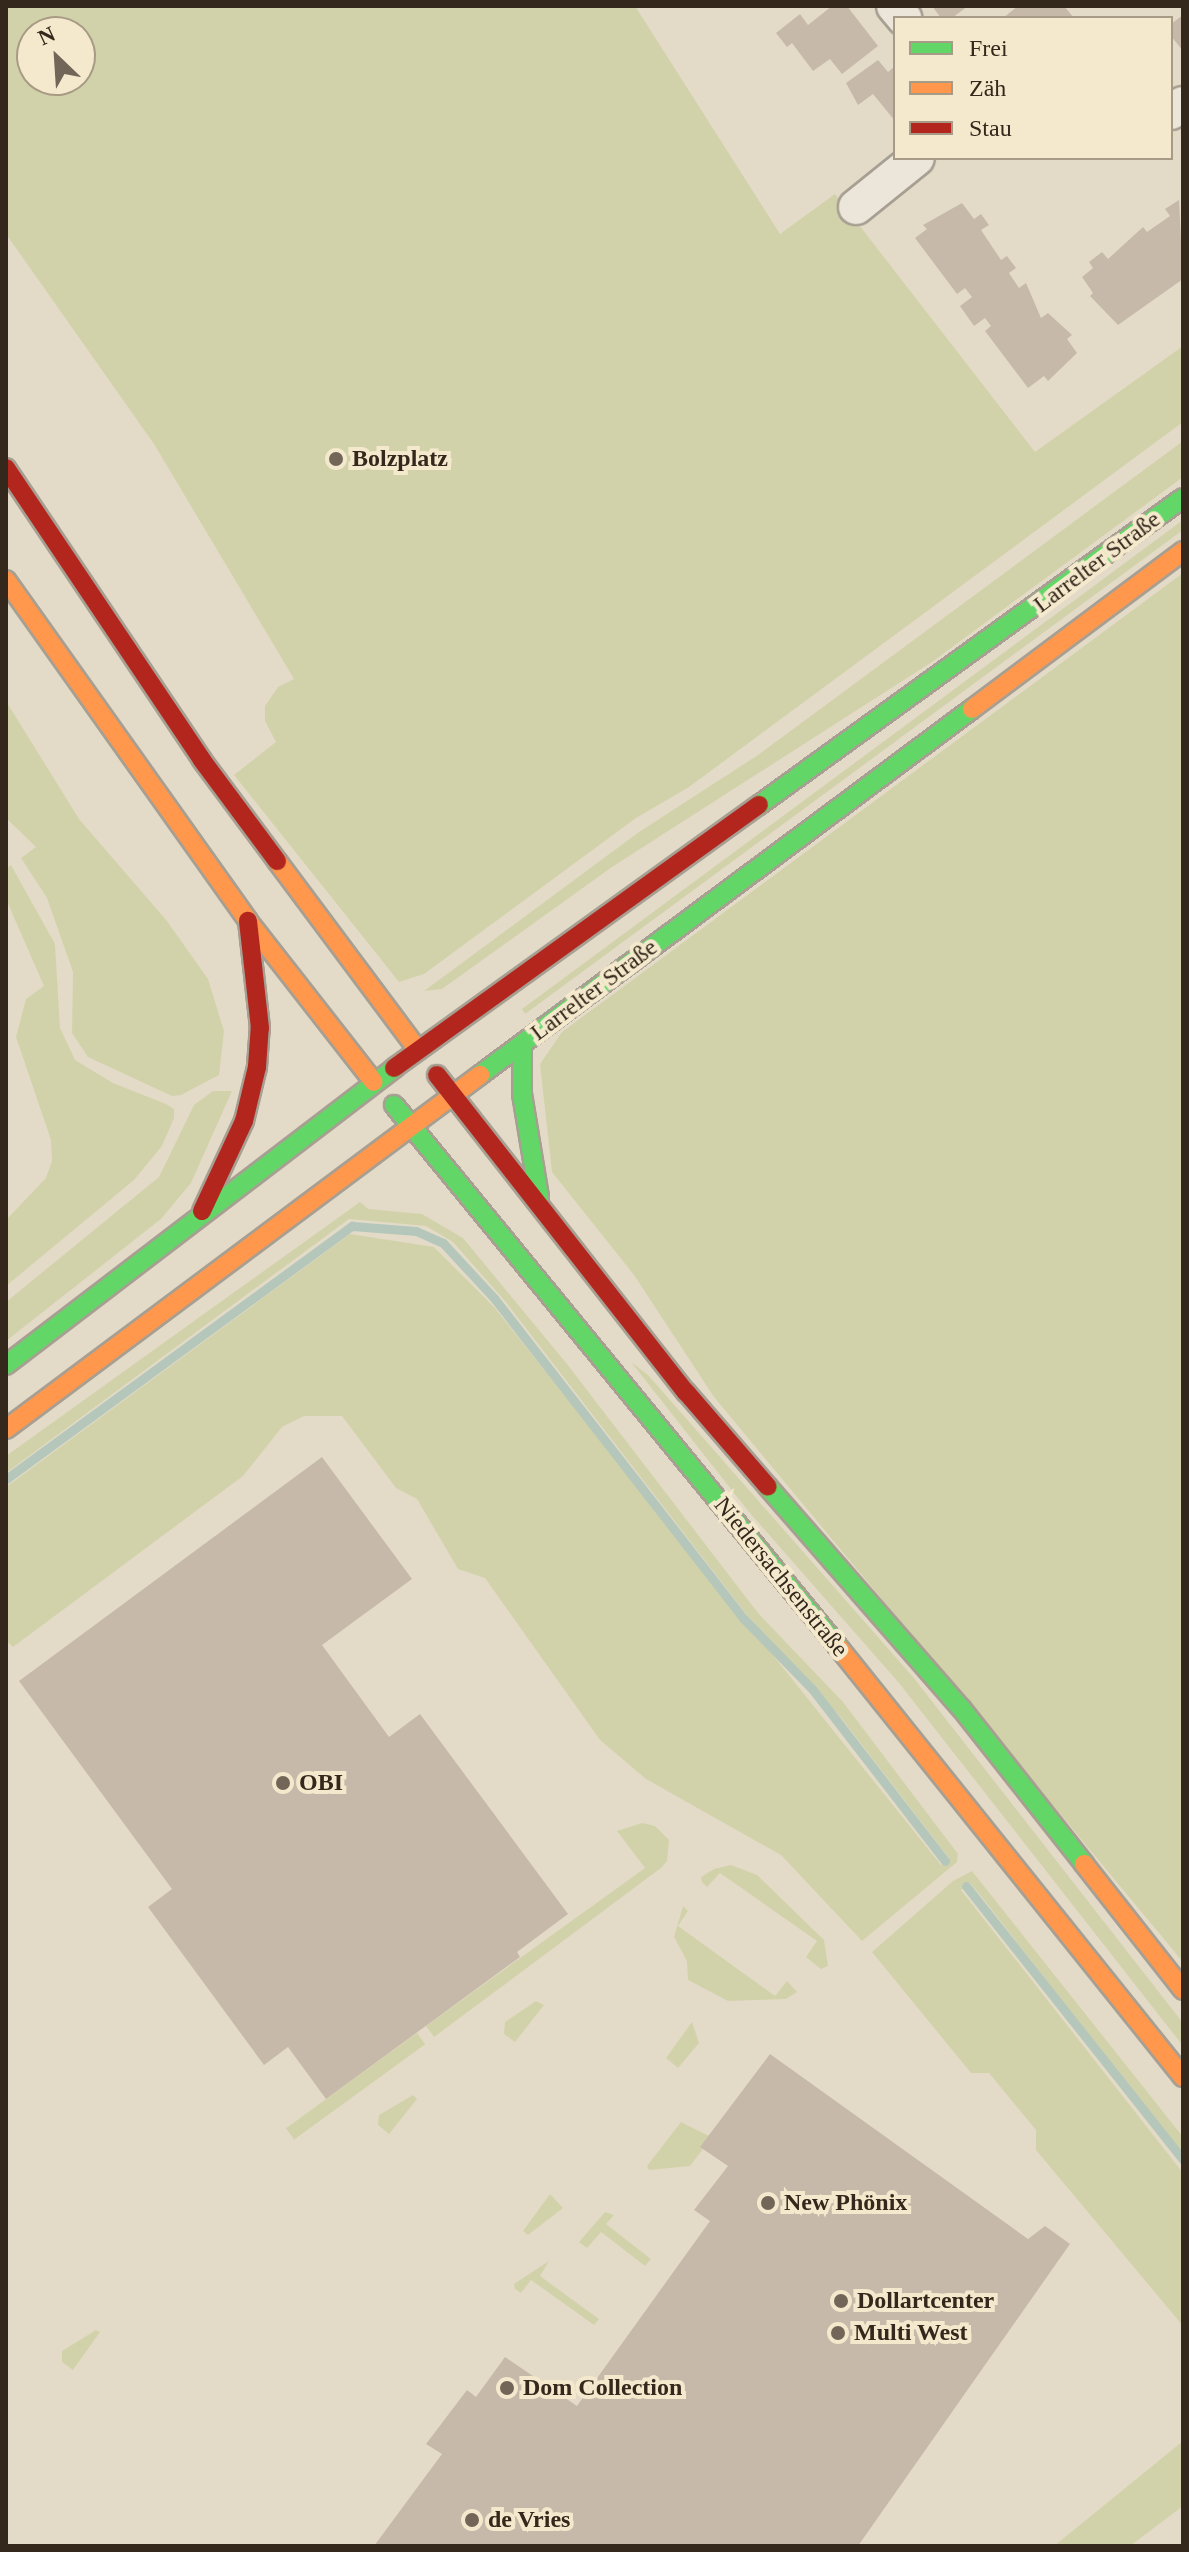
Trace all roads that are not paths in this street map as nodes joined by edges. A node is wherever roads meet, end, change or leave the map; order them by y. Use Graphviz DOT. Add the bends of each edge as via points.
graph roads {
  1 [pos="915,160"];
  2 [pos="856,207"];
  3 [pos="6,468"];
  4 [pos="1183,498"];
  5 [pos="1183,551"];
  6 [pos="6,580"];
  7 [pos="248,921"];
  8 [pos="522,1045"];
  9 [pos="418,1050"];
  10 [pos="374,1082"];
  11 [pos="453,1096"];
  12 [pos="413,1128"];
  13 [pos="541,1208"];
  14 [pos="202,1211"];
  15 [pos="6,1365"];
  16 [pos="6,1429"];
  17 [pos="1183,1990"];
  18 [pos="1183,2077"];
  1 -- 2 [label="street"];
  3 -- 9 [label="main road, Niedersachsenstraße" via="202,760"];
  4 -- 9 [label="main road, Larrelter Straße"];
  5 -- 8 [label="main road, Larrelter Straße"];
  6 -- 7 [label="main road, Niedersachsenstraße"];
  7 -- 10 [label="main road, Niedersachsenstraße"];
  7 -- 14 [label="main road" via="260,1028 257,1067 244,1121"];
  8 -- 11 [label="main road, Larrelter Straße"];
  8 -- 13 [label="main road" via="528,1147"];
  9 -- 10 [label="main road, Larrelter Straße"];
  9 -- 11 [label="main road, Niedersachsenstraße"];
  10 -- 12 [label="main road, Niedersachsenstraße"];
  10 -- 14 [label="main road, Larrelter Straße"];
  11 -- 12 [label="main road, Larrelter Straße"];
  11 -- 13 [label="main road, Niedersachsenstraße"];
  12 -- 16 [label="main road, Larrelter Straße"];
  12 -- 18 [label="main road, Niedersachsenstraße" via="944,1776"];
  13 -- 17 [label="main road, Niedersachsenstraße" via="686,1392 961,1708"];
  14 -- 15 [label="main road, Larrelter Straße"];
}
